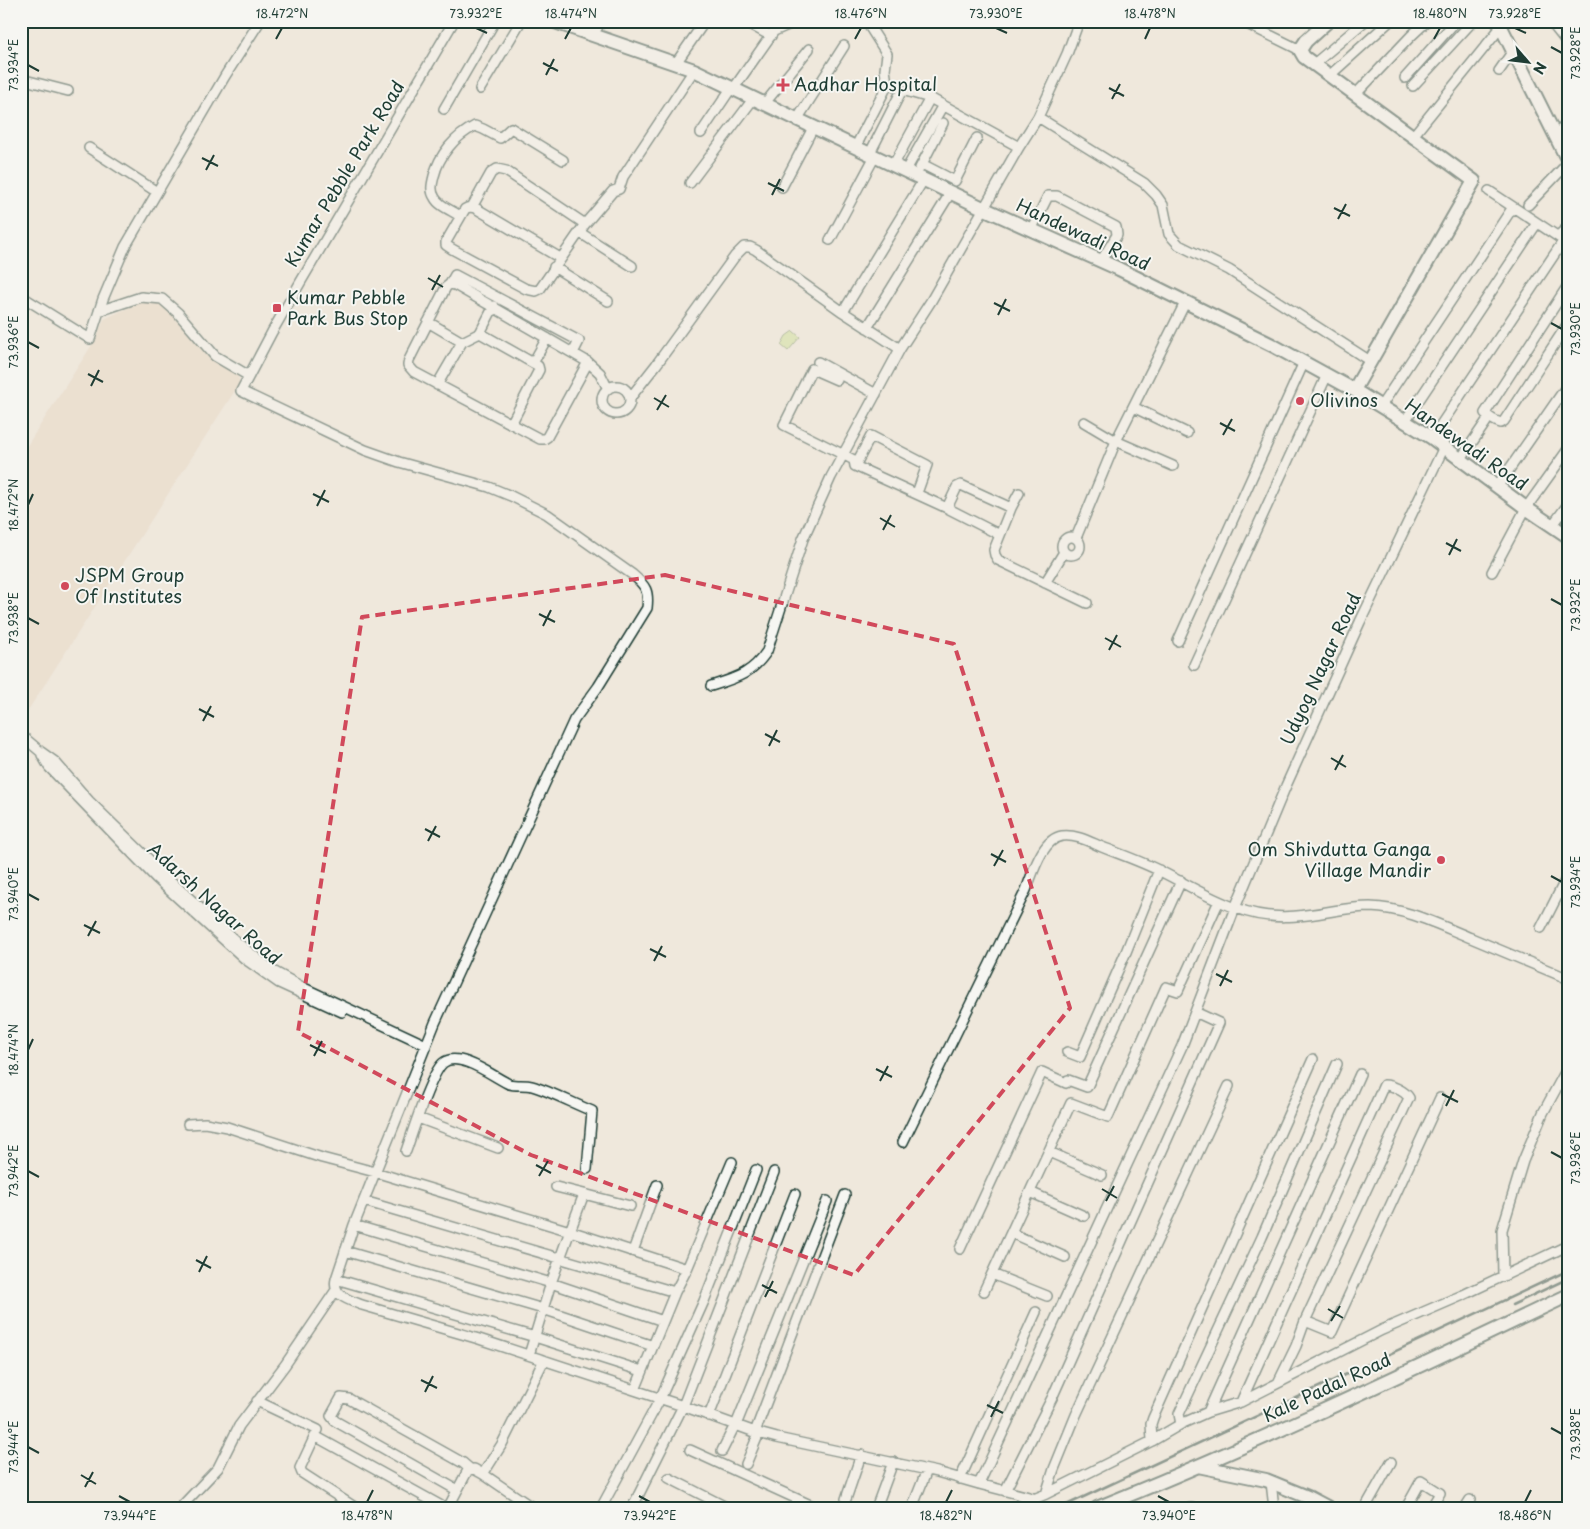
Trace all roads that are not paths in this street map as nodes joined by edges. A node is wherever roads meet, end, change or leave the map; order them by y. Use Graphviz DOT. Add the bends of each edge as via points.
graph roads {
  1 [pos="260,21"];
  2 [pos="454,21"];
  3 [pos="495,21"];
  4 [pos="521,21"];
  5 [pos="601,21"];
  6 [pos="705,21"];
  7 [pos="744,21"];
  8 [pos="797,21"];
  9 [pos="866,21"];
  10 [pos="1079,21"];
  11 [pos="1241,21"];
  12 [pos="1328,21"];
  13 [pos="1365,21"];
  14 [pos="1390,21"];
  15 [pos="1427,21"];
  16 [pos="1456,21"];
  17 [pos="1473,21"];
  18 [pos="1550,21"];
  19 [pos="1565,21"];
  20 [pos="558,22"];
  21 [pos="1499,24"];
  22 [pos="1569,26"];
  23 [pos="593,35"];
  24 [pos="771,36"];
  25 [pos="1569,45"];
  26 [pos="844,46"];
  27 [pos="809,49"];
  28 [pos="1300,50"];
  29 [pos="1513,51"];
  30 [pos="676,63"];
  31 [pos="1314,64"];
  32 [pos="694,70"];
  33 [pos="1499,71"];
  34 [pos="1329,76"];
  35 [pos="1405,78"];
  36 [pos="21,79"];
  37 [pos="888,84"];
  38 [pos="1413,86"];
  39 [pos="733,88"];
  40 [pos="480,89"];
  41 [pos="902,90"];
  42 [pos="68,91"];
  43 [pos="1355,95"];
  44 [pos="930,98"];
  45 [pos="760,100"];
  46 [pos="943,105"];
  47 [pos="444,109"];
  48 [pos="1038,117"];
  49 [pos="798,118"];
  50 [pos="1569,121"];
  51 [pos="943,123"];
  52 [pos="814,126"];
  53 [pos="700,134"];
  54 [pos="1413,136"];
  55 [pos="1556,136"];
  56 [pos="977,138"];
  57 [pos="856,146"];
  58 [pos="1019,147"];
  59 [pos="89,148"];
  60 [pos="872,154"];
  61 [pos="1568,158"];
  62 [pos="562,160"];
  63 [pos="894,164"];
  64 [pos="923,174"];
  65 [pos="690,183"];
  66 [pos="782,187"];
  67 [pos="157,192"];
  68 [pos="951,192"];
  69 [pos="1489,192"];
  70 [pos="1528,205"];
  71 [pos="472,207"];
  72 [pos="1513,207"];
  73 [pos="985,209"];
  74 [pos="460,216"];
  75 [pos="1537,222"];
  76 [pos="585,224"];
  77 [pos="1569,226"];
  78 [pos="1031,230"];
  79 [pos="579,232"];
  80 [pos="830,240"];
  81 [pos="1563,240"];
  82 [pos="560,258"];
  83 [pos="1101,261"];
  84 [pos="632,266"];
  85 [pos="554,267"];
  86 [pos="450,284"];
  87 [pos="1569,284"];
  88 [pos="21,296"];
  89 [pos="608,301"];
  90 [pos="1185,303"];
  91 [pos="494,306"];
  92 [pos="99,311"];
  93 [pos="843,312"];
  94 [pos="428,322"];
  95 [pos="1569,322"];
  96 [pos="868,328"];
  97 [pos="480,333"];
  98 [pos="547,338"];
  99 [pos="462,342"];
  100 [pos="900,349"];
  101 [pos="573,353"];
  102 [pos="1370,361"];
  103 [pos="588,362"];
  104 [pos="818,362"];
  105 [pos="1304,362"];
  106 [pos="533,363"];
  107 [pos="1327,375"];
  108 [pos="249,376"];
  109 [pos="837,380"];
  110 [pos="1569,383"];
  111 [pos="437,385"];
  112 [pos="608,389"];
  113 [pos="1354,390"];
  114 [pos="876,394"];
  115 [pos="630,398"];
  116 [pos="1381,406"];
  117 [pos="1133,407"];
  118 [pos="1405,421"];
  119 [pos="1084,422"];
  120 [pos="1486,422"];
  121 [pos="510,424"];
  122 [pos="1187,433"];
  123 [pos="1432,438"];
  124 [pos="1116,441"];
  125 [pos="1444,447"];
  126 [pos="1569,448"];
  127 [pos="843,455"];
  128 [pos="1460,460"];
  129 [pos="855,466"];
  130 [pos="1173,466"];
  131 [pos="1497,487"];
  132 [pos="917,493"];
  133 [pos="1019,493"];
  134 [pos="1569,503"];
  135 [pos="947,508"];
  136 [pos="1011,508"];
  137 [pos="1526,508"];
  138 [pos="1552,526"];
  139 [pos="1000,535"];
  140 [pos="1569,536"];
  141 [pos="1076,538"];
  142 [pos="1064,552"];
  143 [pos="1492,572"];
  144 [pos="1045,583"];
  145 [pos="1087,603"];
  146 [pos="1178,640"];
  147 [pos="1194,665"];
  148 [pos="711,686"];
  149 [pos="21,736"];
  150 [pos="1159,870"];
  151 [pos="1569,873"];
  152 [pos="1181,881"];
  153 [pos="1219,901"];
  154 [pos="1234,908"];
  155 [pos="1541,928"];
  156 [pos="1569,979"];
  157 [pos="1195,1012"];
  158 [pos="425,1048"];
  159 [pos="1067,1052"];
  160 [pos="1313,1059"];
  161 [pos="1337,1064"];
  162 [pos="1569,1065"];
  163 [pos="1360,1074"];
  164 [pos="1228,1086"];
  165 [pos="1440,1098"];
  166 [pos="405,1100"];
  167 [pos="422,1107"];
  168 [pos="418,1118"];
  169 [pos="188,1124"];
  170 [pos="903,1142"];
  171 [pos="498,1148"];
  172 [pos="406,1151"];
  173 [pos="1049,1152"];
  174 [pos="732,1162"];
  175 [pos="587,1169"];
  176 [pos="756,1170"];
  177 [pos="376,1172"];
  178 [pos="774,1172"];
  179 [pos="1102,1175"];
  180 [pos="657,1185"];
  181 [pos="556,1187"];
  182 [pos="1030,1192"];
  183 [pos="584,1194"];
  184 [pos="795,1194"];
  185 [pos="845,1195"];
  186 [pos="364,1201"];
  187 [pos="827,1201"];
  188 [pos="630,1206"];
  189 [pos="1084,1216"];
  190 [pos="354,1226"];
  191 [pos="570,1230"];
  192 [pos="1011,1233"];
  193 [pos="1569,1245"];
  194 [pos="960,1249"];
  195 [pos="345,1251"];
  196 [pos="634,1251"];
  197 [pos="1064,1257"];
  198 [pos="560,1258"];
  199 [pos="687,1269"];
  200 [pos="992,1274"];
  201 [pos="1503,1275"];
  202 [pos="336,1279"];
  203 [pos="551,1283"];
  204 [pos="336,1290"];
  205 [pos="984,1291"];
  206 [pos="674,1292"];
  207 [pos="1569,1295"];
  208 [pos="1046,1296"];
  209 [pos="543,1309"];
  210 [pos="1036,1312"];
  211 [pos="663,1321"];
  212 [pos="1305,1321"];
  213 [pos="535,1337"];
  214 [pos="653,1346"];
  215 [pos="529,1355"];
  216 [pos="544,1360"];
  217 [pos="642,1372"];
  218 [pos="1278,1384"];
  219 [pos="635,1390"];
  220 [pos="660,1399"];
  221 [pos="256,1402"];
  222 [pos="1241,1402"];
  223 [pos="684,1406"];
  224 [pos="1208,1412"];
  225 [pos="709,1416"];
  226 [pos="1181,1424"];
  227 [pos="736,1425"];
  228 [pos="318,1430"];
  229 [pos="757,1432"];
  230 [pos="1152,1441"];
  231 [pos="690,1450"];
  232 [pos="722,1451"];
  233 [pos="862,1456"];
  234 [pos="893,1462"];
  235 [pos="1391,1462"];
  236 [pos="746,1464"];
  237 [pos="1198,1466"];
  238 [pos="1054,1468"];
  239 [pos="470,1469"];
  240 [pos="927,1470"];
  241 [pos="484,1474"];
  242 [pos="669,1478"];
  243 [pos="960,1479"];
  244 [pos="1069,1482"];
  245 [pos="1271,1482"];
  246 [pos="978,1484"];
  247 [pos="457,1490"];
  248 [pos="1005,1491"];
  249 [pos="1046,1494"];
  250 [pos="1033,1498"];
  251 [pos="846,1499"];
  252 [pos="530,1507"];
  253 [pos="180,1508"];
  254 [pos="356,1508"];
  255 [pos="447,1508"];
  256 [pos="601,1508"];
  257 [pos="632,1508"];
  258 [pos="728,1508"];
  259 [pos="818,1508"];
  260 [pos="876,1508"];
  261 [pos="912,1508"];
  262 [pos="1012,1508"];
  263 [pos="1097,1508"];
  264 [pos="1274,1508"];
  265 [pos="1329,1508"];
  266 [pos="1365,1508"];
  267 [pos="1407,1508"];
  268 [pos="1431,1508"];
  1 -- 67 [label="street"];
  2 -- 108 [label="street, Kumar Pebble Park Road" via="295,291"];
  3 -- 47 [label="street"];
  4 -- 40 [label="street"];
  5 -- 23 [label="street"];
  6 -- 30 [label="street"];
  7 -- 24 [label="street"];
  8 -- 24 [label="street" via="774,31"];
  9 -- 37 [label="street" via="887,54 885,70"];
  10 -- 48 [label="street"];
  11 -- 28 [label="street"];
  12 -- 28 [label="main road"];
  13 -- 31 [label="street"];
  14 -- 34 [label="street"];
  15 -- 43 [label="street"];
  16 -- 35 [label="street"];
  17 -- 38 [label="street"];
  18 -- 25 [label="street"];
  19 -- 22 [label="street"];
  20 -- 23 [label="main road, Handewadi Road"];
  21 -- 29 [label="main road"];
  21 -- 54 [label="street"];
  23 -- 30 [label="main road, Handewadi Road"];
  24 -- 39 [label="street"];
  26 -- 49 [label="street"];
  27 -- 45 [label="street"];
  28 -- 31 [label="main road"];
  29 -- 33 [label="street"];
  29 -- 55 [label="main road"];
  30 -- 32 [label="main road, Handewadi Road"];
  31 -- 34 [label="main road"];
  32 -- 39 [label="main road, Handewadi Road"];
  32 -- 76 [label="street" via="623,177 619,188"];
  34 -- 43 [label="main road"];
  36 -- 42 [label="street"];
  37 -- 41 [label="street"];
  37 -- 57 [label="street"];
  39 -- 45 [label="main road, Handewadi Road"];
  39 -- 53 [label="street"];
  41 -- 44 [label="street"];
  41 -- 60 [label="street"];
  43 -- 54 [label="main road"];
  44 -- 46 [label="street"];
  44 -- 63 [label="street"];
  45 -- 49 [label="main road, Handewadi Road"];
  45 -- 65 [label="street"];
  46 -- 58 [label="street"];
  46 -- 64 [label="street"];
  48 -- 58 [label="street"];
  48 -- 102 [label="street" via="1144,183 1156,195 1168,234 1179,245 1229,270"];
  49 -- 52 [label="main road, Handewadi Road"];
  50 -- 55 [label="street"];
  51 -- 64 [label="street"];
  52 -- 57 [label="main road, Handewadi Road"];
  52 -- 66 [label="street"];
  54 -- 102 [label="main road" via="1474,181"];
  55 -- 61 [label="main road"];
  56 -- 64 [label="street" via="955,181"];
  57 -- 60 [label="main road, Handewadi Road"];
  58 -- 73 [label="street"];
  59 -- 67 [label="street"];
  60 -- 63 [label="main road, Handewadi Road"];
  60 -- 80 [label="street"];
  61 -- 70 [label="street"];
  62 -- 74 [label="street" via="510,128 500,138 475,126 441,156 431,188 436,201"];
  63 -- 64 [label="main road, Handewadi Road"];
  64 -- 68 [label="main road, Handewadi Road"];
  64 -- 93 [label="street"];
  67 -- 92 [label="street" via="125,247"];
  68 -- 73 [label="main road, Handewadi Road"];
  68 -- 96 [label="street"];
  69 -- 72 [label="street"];
  71 -- 74 [label="street" via="468,206"];
  71 -- 76 [label="street" via="497,169 506,171"];
  71 -- 82 [label="street"];
  72 -- 75 [label="street"];
  72 -- 116 [label="street"];
  73 -- 78 [label="main road, Handewadi Road"];
  73 -- 100 [label="street"];
  74 -- 85 [label="street" via="446,242 452,249 531,291 540,289"];
  75 -- 81 [label="street"];
  75 -- 118 [label="street"];
  76 -- 79 [label="street"];
  77 -- 81 [label="street"];
  78 -- 83 [label="main road, Handewadi Road"];
  78 -- 83 [label="street" via="1048,196 1056,196 1116,227 1117,235"];
  79 -- 82 [label="street"];
  79 -- 84 [label="street"];
  81 -- 123 [label="street"];
  82 -- 85 [label="street"];
  83 -- 90 [label="main road, Handewadi Road"];
  85 -- 89 [label="street"];
  86 -- 91 [label="street"];
  86 -- 94 [label="street"];
  86 -- 101 [label="street" via="455,275 579,341"];
  87 -- 95 [label="street" via="1485,413 1487,415 1498,423 1504,421"];
  88 -- 92 [label="street" via="90,339"];
  90 -- 105 [label="main road, Handewadi Road"];
  90 -- 117 [label="street"];
  91 -- 97 [label="street"];
  91 -- 98 [label="street"];
  92 -- 108 [label="street" via="141,297 162,299 215,356"];
  93 -- 96 [label="street"];
  93 -- 115 [label="street" via="760,253 750,247 744,248"];
  94 -- 99 [label="street"];
  94 -- 111 [label="street" via="408,365"];
  96 -- 100 [label="street"];
  97 -- 99 [label="street"];
  97 -- 106 [label="street"];
  98 -- 101 [label="street"];
  98 -- 106 [label="street"];
  99 -- 111 [label="street"];
  100 -- 114 [label="street"];
  101 -- 103 [label="street"];
  102 -- 113 [label="main road"];
  103 -- 112 [label="street" via="600,373"];
  103 -- 121 [label="street" via="547,437 540,440"];
  104 -- 114 [label="street"];
  105 -- 107 [label="main road, Handewadi Road"];
  105 -- 146 [label="street"];
  106 -- 121 [label="street" via="540,370"];
  107 -- 113 [label="main road, Handewadi Road"];
  107 -- 147 [label="street"];
  108 -- 158 [label="street, Kumar Pebble Park Road" via="242,392 366,450 489,487 529,504 633,575 647,591 647,608 574,720"];
  109 -- 127 [label="street" via="812,369 784,425"];
  110 -- 131 [label="street"];
  111 -- 121 [label="street"];
  112 -- 115 [label="street" via="619,387"];
  112 -- 115 [label="street" via="603,403 614,414 628,408"];
  113 -- 116 [label="main road, Handewadi Road"];
  114 -- 127 [label="street"];
  116 -- 118 [label="main road, Handewadi Road"];
  117 -- 122 [label="street"];
  117 -- 124 [label="street"];
  118 -- 123 [label="main road, Handewadi Road"];
  119 -- 124 [label="street"];
  120 -- 128 [label="street"];
  123 -- 125 [label="main road, Handewadi Road"];
  124 -- 130 [label="street"];
  124 -- 141 [label="street"];
  125 -- 128 [label="main road, Handewadi Road"];
  125 -- 154 [label="street, Udyog Nagar Road" via="1352,640"];
  126 -- 137 [label="street"];
  127 -- 129 [label="street" via="854,460"];
  127 -- 148 [label="street" via="803,539 767,651 752,670"];
  128 -- 131 [label="main road, Handewadi Road"];
  129 -- 132 [label="street"];
  129 -- 132 [label="street" via="871,436 927,465"];
  131 -- 137 [label="main road, Handewadi Road"];
  132 -- 135 [label="street"];
  133 -- 136 [label="street"];
  134 -- 138 [label="street"];
  135 -- 136 [label="street" via="961,485"];
  135 -- 139 [label="street"];
  136 -- 139 [label="street"];
  137 -- 138 [label="main road, Handewadi Road"];
  137 -- 143 [label="street"];
  138 -- 140 [label="main road, Handewadi Road"];
  139 -- 144 [label="street" via="994,550 998,560"];
  141 -- 142 [label="street" via="1063,541"];
  141 -- 142 [label="street" via="1080,544 1078,552 1073,555"];
  142 -- 144 [label="street"];
  144 -- 145 [label="street"];
  149 -- 158 [label="street, Adarsh Nagar Road" via="41,752 50,767 156,878 267,976"];
  150 -- 152 [label="street"];
  150 -- 159 [label="street" via="1080,1057"];
  150 -- 170 [label="street" via="1080,838 1061,836 1048,843"];
  151 -- 155 [label="street"];
  152 -- 153 [label="street"];
  152 -- 194 [label="street" via="1087,1087 1068,1080 1066,1084 1042,1072"];
  153 -- 154 [label="street"];
  153 -- 173 [label="street" via="1178,990 1166,987 1108,1117 1071,1103"];
  154 -- 156 [label="street" via="1279,918 1370,907 1398,910"];
  154 -- 157 [label="street, Udyog Nagar Road"];
  157 -- 246 [label="street, Udyog Nagar Road"];
  157 -- 248 [label="street" via="1219,1023 1052,1398"];
  158 -- 166 [label="street"];
  160 -- 230 [label="street" via="1153,1418"];
  161 -- 226 [label="street" via="1179,1414"];
  162 -- 201 [label="street" via="1523,1162 1502,1230"];
  163 -- 224 [label="street"];
  164 -- 238 [label="street"];
  165 -- 212 [label="street" via="1332,1332"];
  166 -- 167 [label="street"];
  166 -- 177 [label="street"];
  167 -- 168 [label="street"];
  167 -- 175 [label="street" via="443,1063 458,1060 477,1066 511,1084 530,1086 592,1111"];
  168 -- 171 [label="street"];
  168 -- 172 [label="street"];
  169 -- 177 [label="street" via="227,1127"];
  173 -- 179 [label="street"];
  173 -- 182 [label="street"];
  174 -- 199 [label="street"];
  176 -- 220 [label="street"];
  177 -- 186 [label="street"];
  177 -- 191 [label="street"];
  178 -- 223 [label="street"];
  180 -- 196 [label="street"];
  181 -- 183 [label="street"];
  182 -- 189 [label="street"];
  182 -- 192 [label="street"];
  183 -- 188 [label="street"];
  183 -- 191 [label="street"];
  184 -- 225 [label="street"];
  185 -- 229 [label="street"];
  186 -- 190 [label="street"];
  186 -- 198 [label="street"];
  187 -- 227 [label="street"];
  190 -- 195 [label="street"];
  190 -- 203 [label="street"];
  191 -- 196 [label="street"];
  191 -- 198 [label="street"];
  192 -- 197 [label="street"];
  192 -- 200 [label="street"];
  193 -- 201 [label="street"];
  195 -- 202 [label="street"];
  195 -- 209 [label="street"];
  196 -- 199 [label="street"];
  198 -- 203 [label="street"];
  198 -- 206 [label="street"];
  199 -- 206 [label="street"];
  200 -- 205 [label="street"];
  200 -- 208 [label="street"];
  201 -- 218 [label="street" via="1382,1330"];
  202 -- 204 [label="street"];
  202 -- 213 [label="street"];
  203 -- 209 [label="street"];
  203 -- 211 [label="street"];
  204 -- 215 [label="street" via="344,1298 362,1305"];
  204 -- 221 [label="street" via="286,1365"];
  206 -- 211 [label="street"];
  207 -- 237 [label="main road, Kale Padal Road"];
  209 -- 213 [label="street"];
  209 -- 214 [label="street"];
  210 -- 243 [label="street"];
  211 -- 214 [label="street"];
  212 -- 218 [label="street"];
  212 -- 222 [label="street" via="1409,1098 1388,1085 1382,1087"];
  213 -- 215 [label="street"];
  213 -- 217 [label="street"];
  214 -- 217 [label="street"];
  215 -- 216 [label="street"];
  216 -- 219 [label="street"];
  216 -- 241 [label="street"];
  217 -- 219 [label="street"];
  218 -- 222 [label="street"];
  219 -- 220 [label="street"];
  220 -- 223 [label="street"];
  220 -- 256 [label="street"];
  221 -- 228 [label="street"];
  221 -- 253 [label="street" via="239,1426 218,1468"];
  222 -- 224 [label="street"];
  223 -- 225 [label="street"];
  223 -- 257 [label="street"];
  224 -- 226 [label="street"];
  225 -- 227 [label="street"];
  226 -- 230 [label="street"];
  227 -- 229 [label="street"];
  227 -- 232 [label="street"];
  229 -- 233 [label="street"];
  229 -- 236 [label="street"];
  230 -- 244 [label="street"];
  231 -- 259 [label="street"];
  233 -- 234 [label="street"];
  233 -- 251 [label="street"];
  234 -- 240 [label="street"];
  234 -- 260 [label="street"];
  235 -- 266 [label="street"];
  237 -- 245 [label="main road"];
  237 -- 263 [label="main road, Kale Padal Road"];
  238 -- 244 [label="street"];
  238 -- 249 [label="street"];
  239 -- 241 [label="street"];
  239 -- 247 [label="street"];
  239 -- 247 [label="street" via="349,1399 341,1398 330,1416 334,1421"];
  240 -- 243 [label="street"];
  240 -- 261 [label="street"];
  241 -- 252 [label="street"];
  242 -- 258 [label="street"];
  243 -- 246 [label="street"];
  244 -- 249 [label="street"];
  245 -- 264 [label="street"];
  245 -- 265 [label="main road"];
  246 -- 248 [label="street"];
  247 -- 255 [label="street"];
  248 -- 250 [label="street"];
  249 -- 250 [label="street"];
  250 -- 262 [label="street"];
  254 -- 255 [label="street" via="302,1473 300,1468 315,1436"];
  267 -- 268 [label="street" via="1421,1481 1440,1492"];
}
